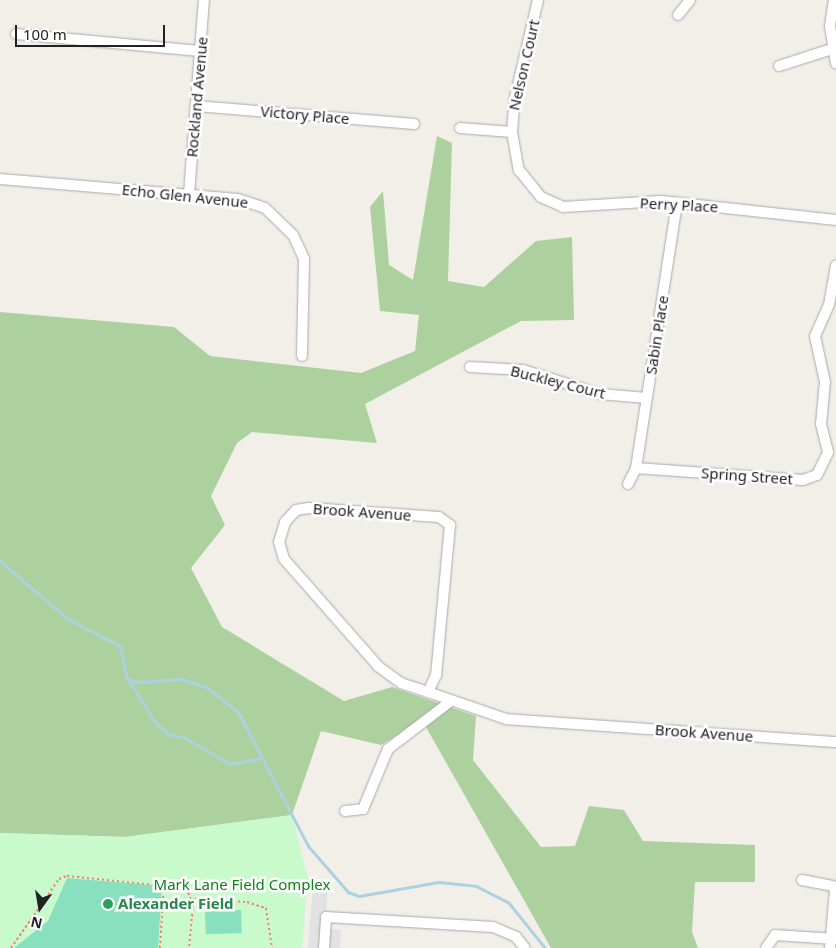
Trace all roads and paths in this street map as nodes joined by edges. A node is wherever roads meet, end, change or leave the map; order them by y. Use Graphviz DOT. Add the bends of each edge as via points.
graph roads {
  1 [pos="204,0"];
  2 [pos="538,0"];
  3 [pos="690,0"];
  4 [pos="834,0"];
  5 [pos="678,15"];
  6 [pos="16,34"];
  7 [pos="832,49"];
  8 [pos="200,51"];
  9 [pos="836,64"];
  10 [pos="779,66"];
  11 [pos="196,106"];
  12 [pos="414,124"];
  13 [pos="460,128"];
  14 [pos="512,132"];
  15 [pos="515,159"];
  16 [pos="0,179"];
  17 [pos="189,194"];
  18 [pos="677,202"];
  19 [pos="836,220"];
  20 [pos="836,266"];
  21 [pos="302,356"];
  22 [pos="470,367"];
  23 [pos="647,398"];
  24 [pos="636,468"];
  25 [pos="628,484"];
  26 [pos="428,692"];
  27 [pos="451,701"];
  28 [pos="836,742"];
  29 [pos="344,811"];
  30 [pos="802,880"];
  31 [pos="164,883"];
  32 [pos="193,899"];
  33 [pos="832,942"];
  34 [pos="11,948"];
  35 [pos="160,948"];
  36 [pos="189,948"];
  37 [pos="272,948"];
  38 [pos="324,948"];
  39 [pos="526,948"];
  40 [pos="766,948"];
  1 -- 8 [label="street, Rockland Avenue"];
  2 -- 14 [label="street, Nelson Court" via="515,97"];
  3 -- 5 [label="street"];
  4 -- 7 [label="street"];
  6 -- 8 [label="street"];
  7 -- 9 [label="street"];
  7 -- 10 [label="street"];
  8 -- 11 [label="street, Rockland Avenue"];
  11 -- 12 [label="street, Victory Place"];
  11 -- 17 [label="street, Rockland Avenue"];
  13 -- 14 [label="street"];
  14 -- 15 [label="street, Nelson Court"];
  15 -- 18 [label="street, Perry Place" via="531,189 562,207"];
  16 -- 17 [label="street, Echo Glen Avenue"];
  17 -- 21 [label="street, Echo Glen Avenue" via="252,202 276,216 293,234 307,271"];
  18 -- 19 [label="street, Perry Place"];
  18 -- 23 [label="street, Sabin Place"];
  20 -- 24 [label="street, Spring Street" via="829,305 815,336 825,382 821,424 828,452 817,475 803,480"];
  22 -- 23 [label="street, Buckley Court" via="523,370 600,394"];
  23 -- 24 [label="street, Sabin Place"];
  24 -- 25 [label="street"];
  26 -- 26 [label="street, Brook Avenue" via="401,683 378,666 284,559 279,539 285,522 296,510 440,517 450,525 436,675"];
  26 -- 27 [label="street, Brook Avenue"];
  27 -- 28 [label="street, Brook Avenue" via="506,719"];
  27 -- 29 [label="street" via="388,749 363,809"];
  30 -- 33 [label="street" via="832,886 835,890"];
  31 -- 32 [label="path" via="186,888"];
  31 -- 34 [label="path" via="67,876 59,879"];
  31 -- 35 [label="path"];
  32 -- 36 [label="path"];
  32 -- 37 [label="path" via="247,902 266,908"];
  33 -- 40 [label="street" via="774,935"];
  38 -- 39 [label="street" via="326,917 493,927 516,937"];
}
